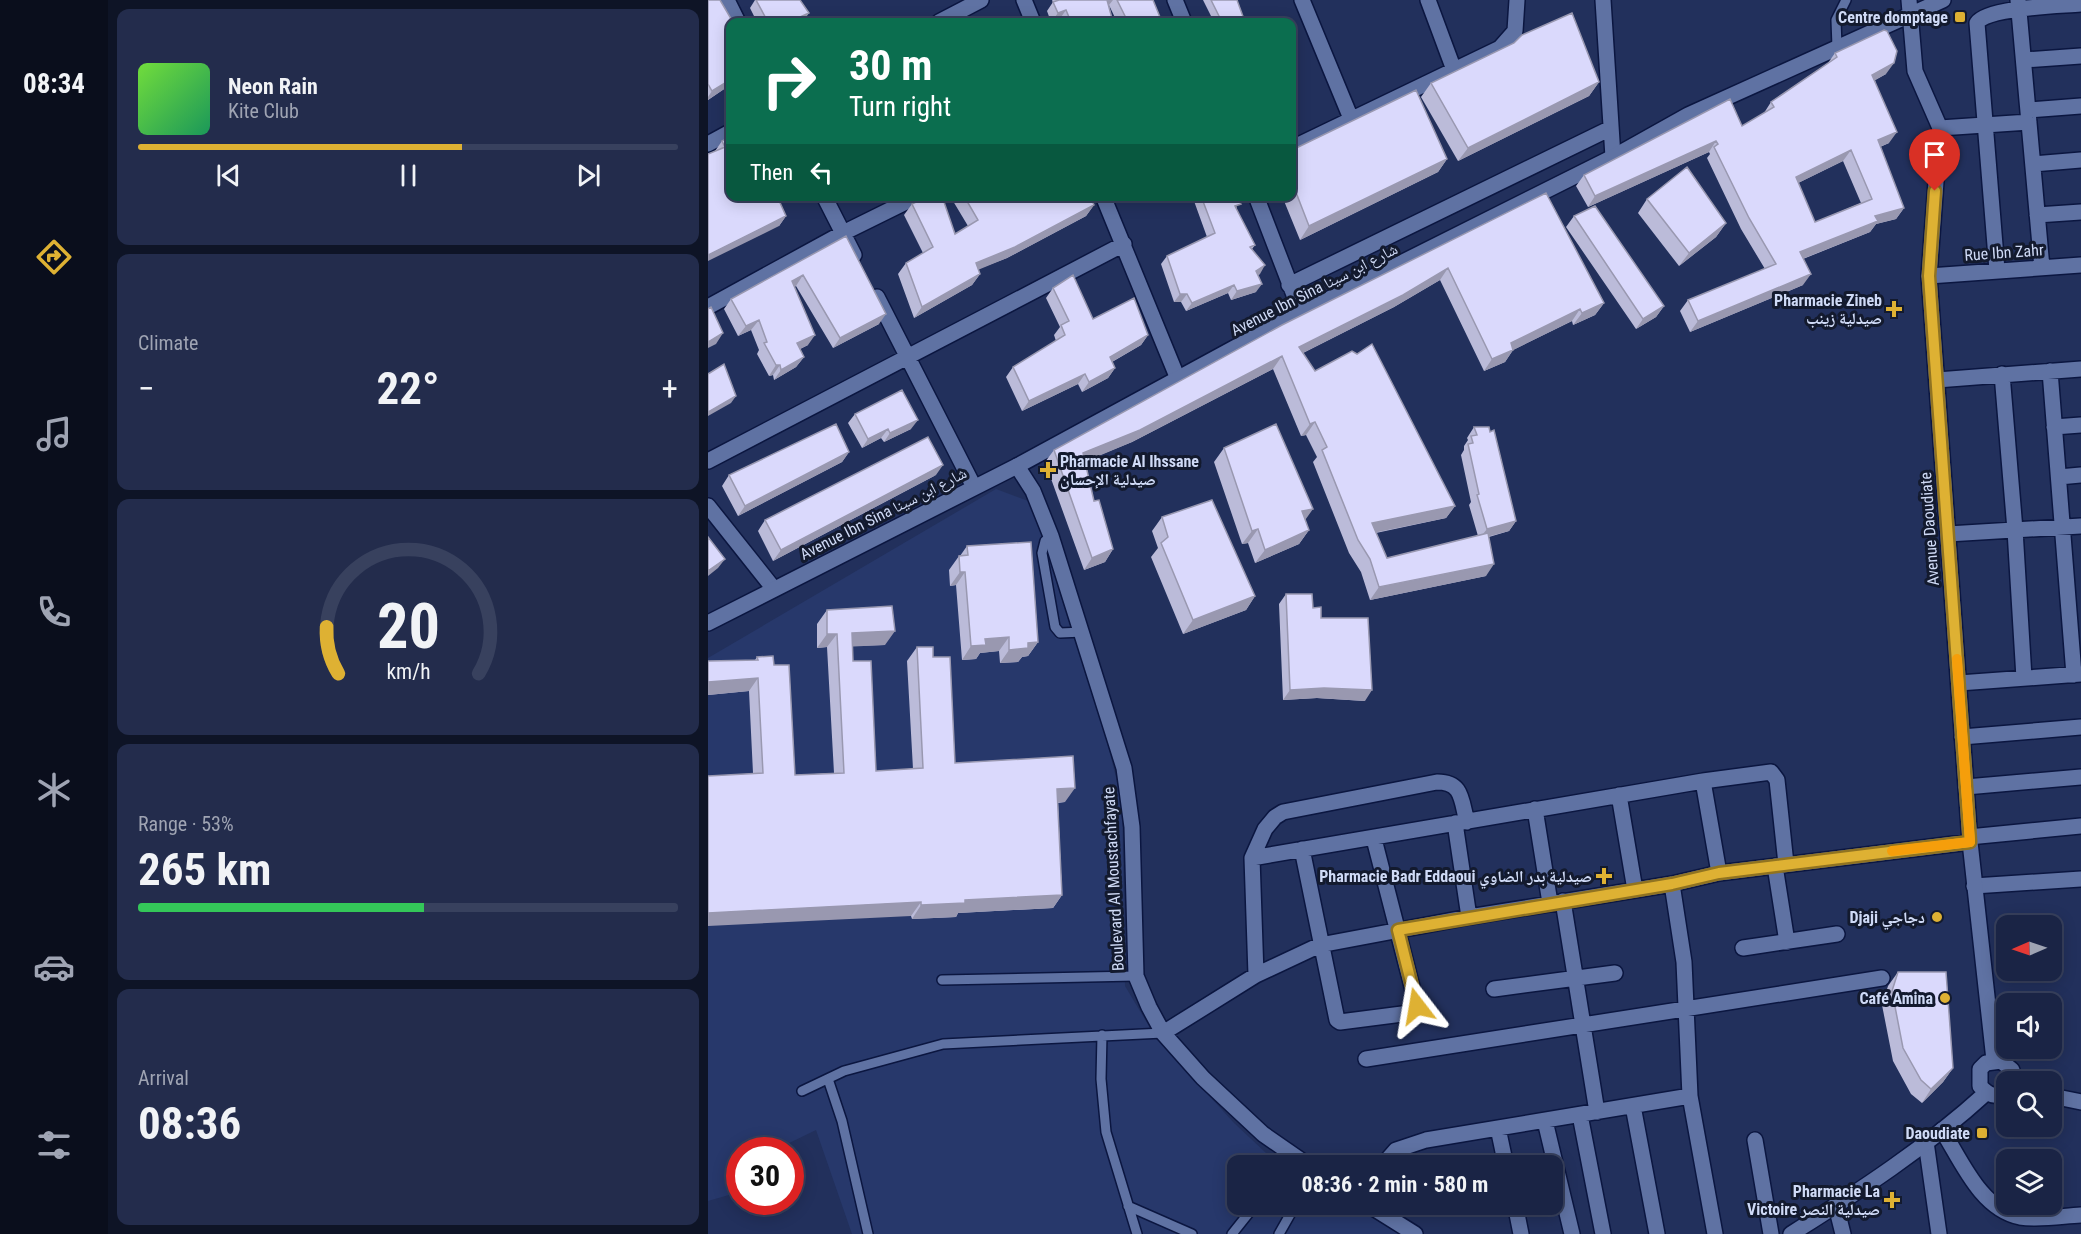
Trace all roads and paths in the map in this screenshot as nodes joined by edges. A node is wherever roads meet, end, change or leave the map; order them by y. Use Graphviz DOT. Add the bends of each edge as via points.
graph roads {
  1 [pos="727,0"];
  2 [pos="981,0"];
  3 [pos="1024,0"];
  4 [pos="1175,0"];
  5 [pos="1302,0"];
  6 [pos="1428,0"];
  7 [pos="1517,0"];
  8 [pos="1603,0"];
  9 [pos="1846,0"];
  10 [pos="1943,0"];
  11 [pos="2081,4"];
  12 [pos="2019,5"];
  13 [pos="1909,7"];
  14 [pos="736,18"];
  15 [pos="947,18"];
  16 [pos="1031,18"];
  17 [pos="1182,18"];
  18 [pos="1837,46"];
  19 [pos="2081,56"];
  20 [pos="2024,60"];
  21 [pos="1454,70"];
  22 [pos="2081,106"];
  23 [pos="2029,116"];
  24 [pos="1352,121"];
  25 [pos="1984,124"];
  26 [pos="1611,128"];
  27 [pos="1940,128"];
  28 [pos="726,134"];
  29 [pos="708,144"];
  30 [pos="1296,146"];
  31 [pos="1613,157"];
  32 [pos="2081,160"];
  33 [pos="2033,164"];
  34 [pos="827,201"];
  35 [pos="908,201"];
  36 [pos="1106,201"];
  37 [pos="1258,201"];
  38 [pos="2081,212"];
  39 [pos="2037,215"];
  40 [pos="843,233"];
  41 [pos="1124,244"];
  42 [pos="859,264"];
  43 [pos="2081,265"];
  44 [pos="2042,268"];
  45 [pos="1996,270"];
  46 [pos="1929,276"];
  47 [pos="870,284"];
  48 [pos="1289,285"];
  49 [pos="708,307"];
  50 [pos="1302,313"];
  51 [pos="908,355"];
  52 [pos="2081,369"];
  53 [pos="2050,371"];
  54 [pos="2002,374"];
  55 [pos="1178,379"];
  56 [pos="1937,380"];
  57 [pos="2081,425"];
  58 [pos="2054,427"];
  59 [pos="708,461"];
  60 [pos="1017,466"];
  61 [pos="2081,476"];
  62 [pos="2059,477"];
  63 [pos="974,486"];
  64 [pos="708,506"];
  65 [pos="2081,526"];
  66 [pos="2063,527"];
  67 [pos="2015,530"];
  68 [pos="1947,534"];
  69 [pos="1051,536"];
  70 [pos="2074,577"];
  71 [pos="774,589"];
  72 [pos="2076,621"];
  73 [pos="708,623"];
  74 [pos="1083,632"];
  75 [pos="2078,674"];
  76 [pos="2024,678"];
  77 [pos="1959,683"];
  78 [pos="2081,728"];
  79 [pos="1962,738"];
  80 [pos="2081,777"];
  81 [pos="1703,781"];
  82 [pos="1966,787"];
  83 [pos="1619,795"];
  84 [pos="1536,809"];
  85 [pos="1461,823"];
  86 [pos="2081,826"];
  87 [pos="1374,838"];
  88 [pos="1970,839"];
  89 [pos="1302,849"];
  90 [pos="1252,858"];
  91 [pos="1780,865"];
  92 [pos="1719,873"];
  93 [pos="2081,879"];
  94 [pos="1672,884"];
  95 [pos="1974,886"];
  96 [pos="1635,890"];
  97 [pos="1556,902"];
  98 [pos="1469,917"];
  99 [pos="1398,930"];
  100 [pos="1837,934"];
  101 [pos="1786,942"];
  102 [pos="1320,945"];
  103 [pos="1743,948"];
  104 [pos="1615,973"];
  105 [pos="1256,975"];
  106 [pos="1136,976"];
  107 [pos="1575,977"];
  108 [pos="1882,978"];
  109 [pos="942,980"];
  110 [pos="1494,989"];
  111 [pos="1686,1009"];
  112 [pos="1583,1023"];
  113 [pos="1163,1033"];
  114 [pos="1102,1035"];
  115 [pos="1366,1059"];
  116 [pos="1994,1060"];
  117 [pos="2012,1071"];
  118 [pos="828,1079"];
  119 [pos="802,1091"];
  120 [pos="1986,1093"];
  121 [pos="1996,1095"];
  122 [pos="1690,1096"];
  123 [pos="2062,1098"];
  124 [pos="2081,1102"];
  125 [pos="1634,1106"];
  126 [pos="1597,1112"];
  127 [pos="1580,1115"];
  128 [pos="1545,1121"];
  129 [pos="1498,1128"];
  130 [pos="1942,1130"];
  131 [pos="1755,1140"];
  132 [pos="1926,1142"];
  133 [pos="1293,1155"];
  134 [pos="1392,1155"];
  135 [pos="1504,1155"];
  136 [pos="1128,1206"];
  137 [pos="1836,1206"];
  138 [pos="1247,1215"];
  139 [pos="1290,1215"];
  140 [pos="1385,1215"];
  141 [pos="1517,1215"];
  142 [pos="2081,1215"];
  143 [pos="868,1234"];
  144 [pos="1137,1234"];
  145 [pos="1192,1234"];
  146 [pos="1232,1234"];
  147 [pos="1279,1234"];
  148 [pos="1415,1234"];
  149 [pos="1521,1234"];
  150 [pos="1572,1234"];
  151 [pos="1603,1234"];
  152 [pos="1657,1234"];
  153 [pos="1715,1234"];
  154 [pos="1771,1234"];
  155 [pos="1791,1234"];
  156 [pos="1843,1234"];
  157 [pos="1939,1234"];
  1 -- 14 [label="street"];
  2 -- 15 [label="street"];
  3 -- 16 [label="street"];
  4 -- 17 [label="street"];
  5 -- 24 [label="street"];
  6 -- 21 [label="street"];
  7 -- 21 [label="street" via="1515,31 1509,40"];
  8 -- 26 [label="street"];
  9 -- 18 [label="lane" via="1836,20"];
  10 -- 13 [label="street, Avenue Ibn Sina شارع ابن سينا"];
  11 -- 12 [label="street"];
  12 -- 20 [label="street"];
  12 -- 25 [label="street" via="1977,23"];
  13 -- 18 [label="street, Avenue Ibn Sina شارع ابن سينا"];
  13 -- 27 [label="street, Avenue Daoudiate" via="1915,71"];
  18 -- 31 [label="street, Avenue Ibn Sina شارع ابن سينا" via="1688,115"];
  19 -- 20 [label="street"];
  20 -- 23 [label="street"];
  21 -- 24 [label="street"];
  22 -- 23 [label="street"];
  23 -- 25 [label="street"];
  23 -- 33 [label="street"];
  24 -- 30 [label="street"];
  25 -- 27 [label="street"];
  25 -- 45 [label="street"];
  26 -- 31 [label="street"];
  26 -- 48 [label="street"];
  27 -- 46 [label="street, Avenue Daoudiate"];
  28 -- 29 [label="street"];
  31 -- 50 [label="street, Avenue Ibn Sina شارع ابن سينا"];
  32 -- 33 [label="street"];
  33 -- 39 [label="street"];
  34 -- 40 [label="street"];
  35 -- 40 [label="street"];
  36 -- 41 [label="street"];
  37 -- 48 [label="street"];
  38 -- 39 [label="street"];
  39 -- 44 [label="street"];
  40 -- 42 [label="street"];
  40 -- 49 [label="street"];
  41 -- 51 [label="street"];
  41 -- 55 [label="street"];
  43 -- 44 [label="street, Rue Ibn Zahr"];
  44 -- 45 [label="street, Rue Ibn Zahr"];
  45 -- 46 [label="street, Rue Ibn Zahr"];
  46 -- 56 [label="street, Avenue Daoudiate"];
  47 -- 51 [label="street"];
  48 -- 50 [label="street"];
  50 -- 55 [label="street, Avenue Ibn Sina شارع ابن سينا"];
  51 -- 59 [label="street"];
  51 -- 63 [label="street"];
  52 -- 53 [label="street"];
  53 -- 54 [label="street"];
  53 -- 58 [label="street"];
  54 -- 56 [label="street"];
  54 -- 67 [label="street"];
  55 -- 60 [label="street, Avenue Ibn Sina شارع ابن سينا"];
  56 -- 68 [label="street, Avenue Daoudiate"];
  57 -- 58 [label="street"];
  58 -- 62 [label="street"];
  60 -- 63 [label="street, Avenue Ibn Sina شارع ابن سينا"];
  60 -- 69 [label="street, Boulevard Al Moustachfayate" via="1034,491"];
  61 -- 62 [label="street"];
  62 -- 66 [label="street"];
  63 -- 71 [label="street, Avenue Ibn Sina شارع ابن سينا"];
  64 -- 71 [label="street"];
  65 -- 66 [label="street"];
  66 -- 67 [label="street"];
  66 -- 70 [label="street"];
  67 -- 68 [label="street"];
  67 -- 76 [label="street"];
  68 -- 77 [label="street, Avenue Daoudiate"];
  69 -- 74 [label="street, Boulevard Al Moustachfayate"];
  69 -- 74 [label="lane" via="1042,553 1055,627 1060,633"];
  70 -- 72 [label="street"];
  71 -- 73 [label="street, Avenue Ibn Sina شارع ابن سينا"];
  72 -- 75 [label="street"];
  74 -- 106 [label="street, Boulevard Al Moustachfayate" via="1124,768 1132,827"];
  75 -- 76 [label="street"];
  76 -- 77 [label="street"];
  77 -- 79 [label="street, Avenue Daoudiate"];
  78 -- 79 [label="street"];
  79 -- 82 [label="street, Avenue Daoudiate"];
  80 -- 82 [label="street"];
  81 -- 83 [label="street"];
  81 -- 91 [label="street" via="1765,772 1775,775"];
  81 -- 92 [label="street"];
  82 -- 88 [label="street, Avenue Daoudiate"];
  83 -- 84 [label="street"];
  83 -- 96 [label="street"];
  84 -- 85 [label="street"];
  84 -- 97 [label="street"];
  85 -- 87 [label="street"];
  85 -- 90 [label="street" via="1458,789 1449,782 1437,782 1283,812 1265,829"];
  85 -- 98 [label="street"];
  86 -- 88 [label="street"];
  87 -- 89 [label="street"];
  87 -- 99 [label="street"];
  88 -- 91 [label="street"];
  88 -- 95 [label="street, Avenue Daoudiate"];
  89 -- 90 [label="street"];
  89 -- 102 [label="street"];
  90 -- 105 [label="street"];
  91 -- 92 [label="street"];
  91 -- 101 [label="street"];
  92 -- 94 [label="street"];
  93 -- 95 [label="street"];
  94 -- 96 [label="street"];
  94 -- 111 [label="street" via="1684,962"];
  95 -- 116 [label="street, Avenue Daoudiate"];
  96 -- 97 [label="street"];
  97 -- 98 [label="street"];
  97 -- 107 [label="street"];
  98 -- 99 [label="street"];
  99 -- 102 [label="street"];
  99 -- 102 [label="street" via="1417,1006 1410,1012 1338,1022"];
  100 -- 101 [label="street"];
  101 -- 103 [label="street"];
  102 -- 105 [label="street"];
  104 -- 107 [label="street"];
  105 -- 113 [label="street"];
  106 -- 109 [label="lane"];
  106 -- 113 [label="street, Boulevard Al Moustachfayate"];
  107 -- 110 [label="street"];
  107 -- 112 [label="street"];
  108 -- 111 [label="street"];
  111 -- 112 [label="street"];
  111 -- 122 [label="street"];
  112 -- 115 [label="street"];
  112 -- 126 [label="street"];
  113 -- 114 [label="lane"];
  113 -- 133 [label="street, Boulevard Al Moustachfayate" via="1203,1078 1263,1134"];
  114 -- 118 [label="lane" via="943,1044"];
  114 -- 136 [label="lane" via="1106,1132"];
  116 -- 117 [label="street" via="2008,1064"];
  116 -- 120 [label="street" via="1980,1069 1980,1086"];
  118 -- 119 [label="lane"];
  118 -- 143 [label="lane" via="842,1121"];
  120 -- 121 [label="street"];
  120 -- 130 [label="street"];
  122 -- 125 [label="street"];
  122 -- 153 [label="street"];
  123 -- 124 [label="street"];
  125 -- 126 [label="street"];
  125 -- 152 [label="street"];
  126 -- 127 [label="street"];
  127 -- 128 [label="street"];
  127 -- 151 [label="street"];
  128 -- 129 [label="street"];
  128 -- 150 [label="street"];
  129 -- 134 [label="street" via="1406,1146"];
  129 -- 135 [label="street"];
  130 -- 132 [label="street"];
  130 -- 142 [label="street" via="1989,1203 2003,1212 2022,1218"];
  131 -- 154 [label="street"];
  132 -- 137 [label="street"];
  132 -- 157 [label="street"];
  136 -- 144 [label="lane"];
  136 -- 145 [label="lane"];
  137 -- 155 [label="street"];
  137 -- 156 [label="street"];
  138 -- 146 [label="lane"];
  139 -- 147 [label="lane"];
  140 -- 148 [label="street"];
  141 -- 149 [label="street"];
}
